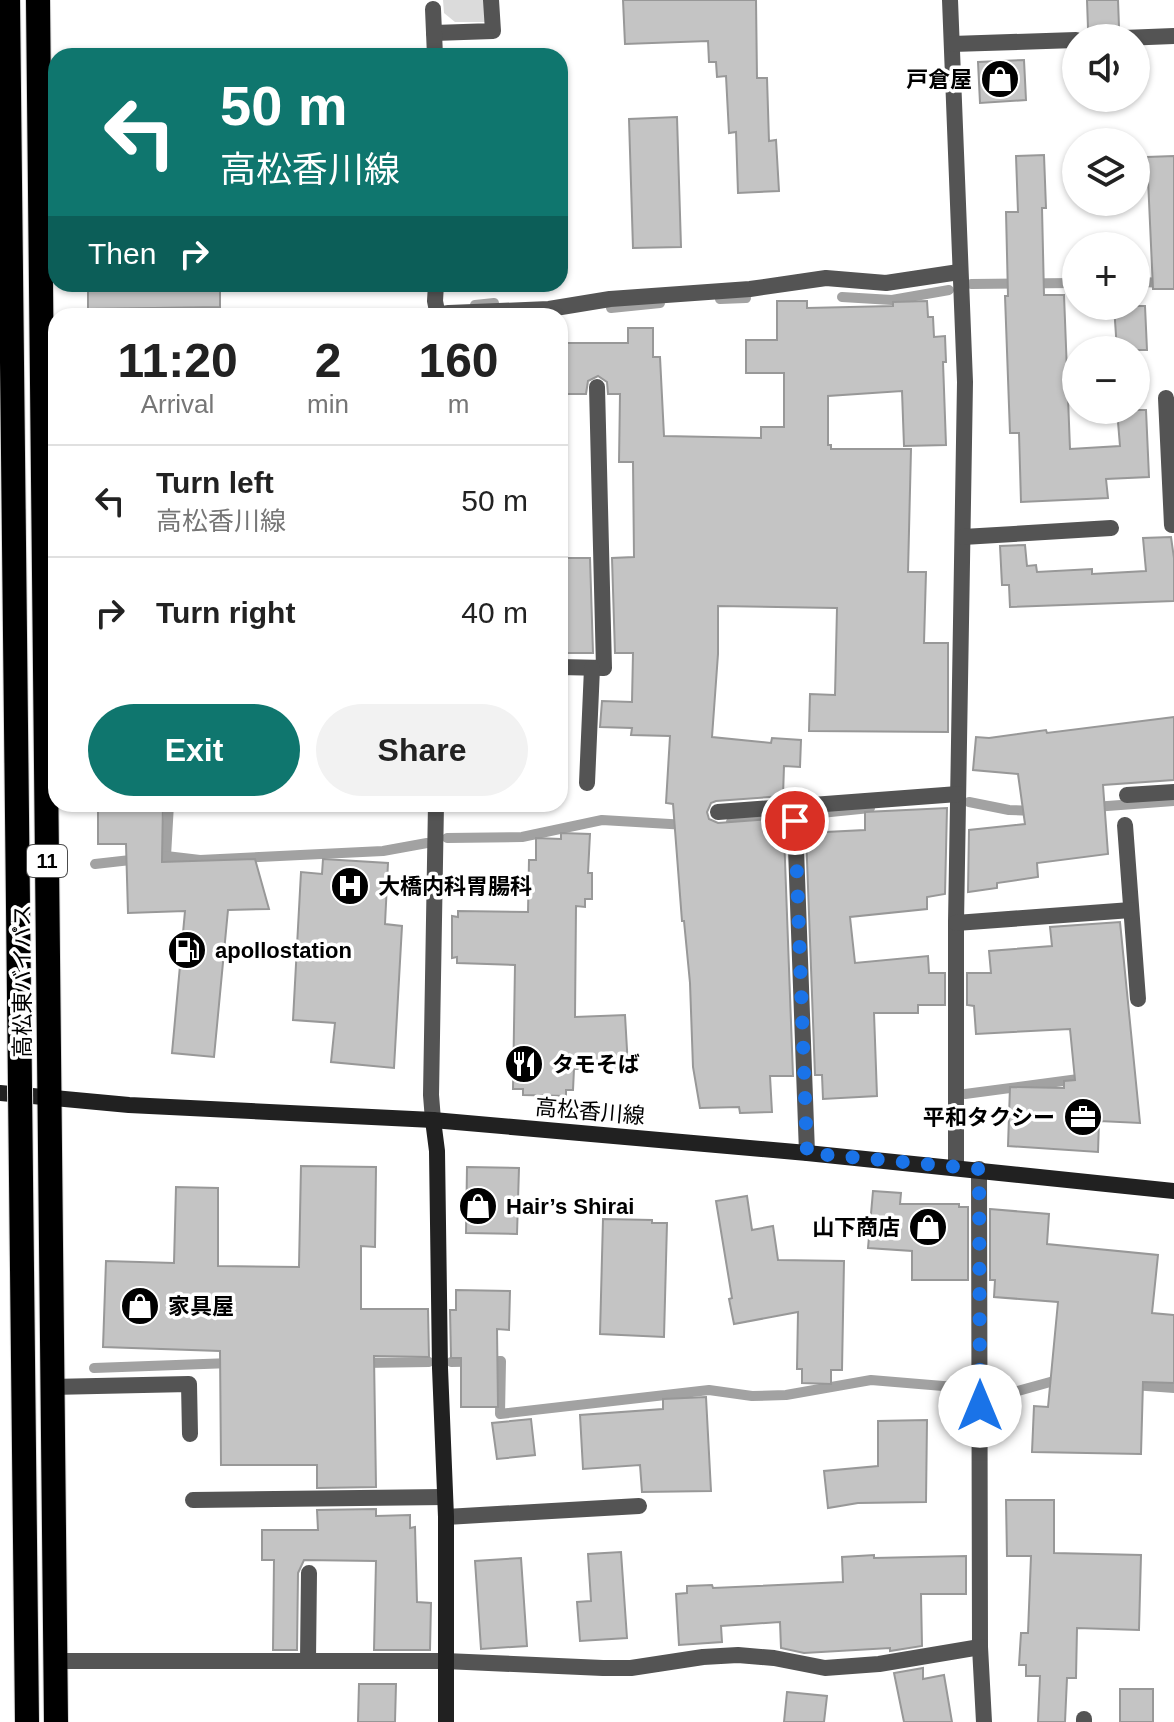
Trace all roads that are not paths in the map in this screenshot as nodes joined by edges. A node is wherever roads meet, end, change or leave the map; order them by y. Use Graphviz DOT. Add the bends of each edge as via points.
graph roads {
  1 [pos="8,0"];
  2 [pos="38,0"];
  3 [pos="491,0"];
  4 [pos="950,0"];
  5 [pos="433,9"];
  6 [pos="434,33"];
  7 [pos="1174,36"];
  8 [pos="1150,37"];
  9 [pos="1062,40"];
  10 [pos="952,44"];
  11 [pos="435,48"];
  12 [pos="959,272"];
  13 [pos="48,308"];
  14 [pos="555,308"];
  15 [pos="597,387"];
  16 [pos="1166,398"];
  17 [pos="1172,525"];
  18 [pos="1111,528"];
  19 [pos="963,537"];
  20 [pos="568,667"];
  21 [pos="592,668"];
  22 [pos="587,783"];
  23 [pos="1174,792"];
  24 [pos="958,794"];
  25 [pos="1127,795"];
  26 [pos="50,812"];
  27 [pos="436,812"];
  28 [pos="718,812"];
  29 [pos="795,821"];
  30 [pos="1125,825"];
  31 [pos="1131,910"];
  32 [pos="956,923"];
  33 [pos="1138,999"];
  34 [pos="0,1093"];
  35 [pos="50,1097"];
  36 [pos="433,1120"];
  37 [pos="807,1153"];
  38 [pos="956,1168"];
  39 [pos="979,1169"];
  40 [pos="1174,1191"];
  41 [pos="51,1387"];
  42 [pos="190,1434"];
  43 [pos="445,1497"];
  44 [pos="193,1500"];
  45 [pos="639,1506"];
  46 [pos="446,1517"];
  47 [pos="309,1573"];
  48 [pos="980,1647"];
  49 [pos="308,1660"];
  50 [pos="54,1661"];
  51 [pos="445,1661"];
  52 [pos="27,1722"];
  53 [pos="56,1722"];
  54 [pos="446,1722"];
  55 [pos="984,1722"];
  1 -- 52 [label="highway, bridge"];
  2 -- 13 [label="highway, 高松東バイパス / 11"];
  3 -- 6 [label="street" via="493,31"];
  4 -- 10 [label="street"];
  5 -- 6 [label="street"];
  6 -- 11 [label="street"];
  7 -- 8 [label="street"];
  9 -- 10 [label="street"];
  10 -- 12 [label="street"];
  12 -- 14 [label="street" via="886,283 826,278"];
  12 -- 19 [label="street" via="965,382"];
  15 -- 21 [label="street" via="604,668"];
  16 -- 17 [label="street"];
  18 -- 19 [label="street"];
  19 -- 24 [label="street"];
  20 -- 21 [label="street"];
  21 -- 22 [label="street"];
  23 -- 25 [label="street"];
  24 -- 28 [label="street"];
  24 -- 32 [label="street"];
  26 -- 35 [label="highway, 高松東バイパス / 11"];
  27 -- 36 [label="street"];
  29 -- 37 [label="street"];
  30 -- 31 [label="street"];
  31 -- 32 [label="street"];
  31 -- 33 [label="street"];
  32 -- 38 [label="street"];
  34 -- 35 [label="main road, 高松香川線"];
  35 -- 36 [label="main road, 高松香川線"];
  35 -- 41 [label="highway, 高松東バイパス / 11"];
  36 -- 37 [label="main road, 高松香川線"];
  36 -- 43 [label="main road"];
  37 -- 38 [label="main road, 高松香川線"];
  38 -- 39 [label="main road, 高松香川線"];
  39 -- 40 [label="main road, 高松香川線"];
  39 -- 48 [label="street"];
  41 -- 42 [label="street" via="189,1384"];
  41 -- 50 [label="highway, 高松東バイパス / 11"];
  43 -- 44 [label="street"];
  43 -- 46 [label="main road"];
  45 -- 46 [label="street"];
  46 -- 51 [label="main road"];
  47 -- 49 [label="street"];
  48 -- 51 [label="street" via="825,1668 738,1655 631,1668"];
  48 -- 55 [label="street"];
  49 -- 50 [label="street"];
  49 -- 51 [label="street"];
  50 -- 53 [label="highway, 高松東バイパス / 11"];
  51 -- 54 [label="main road"];
}
